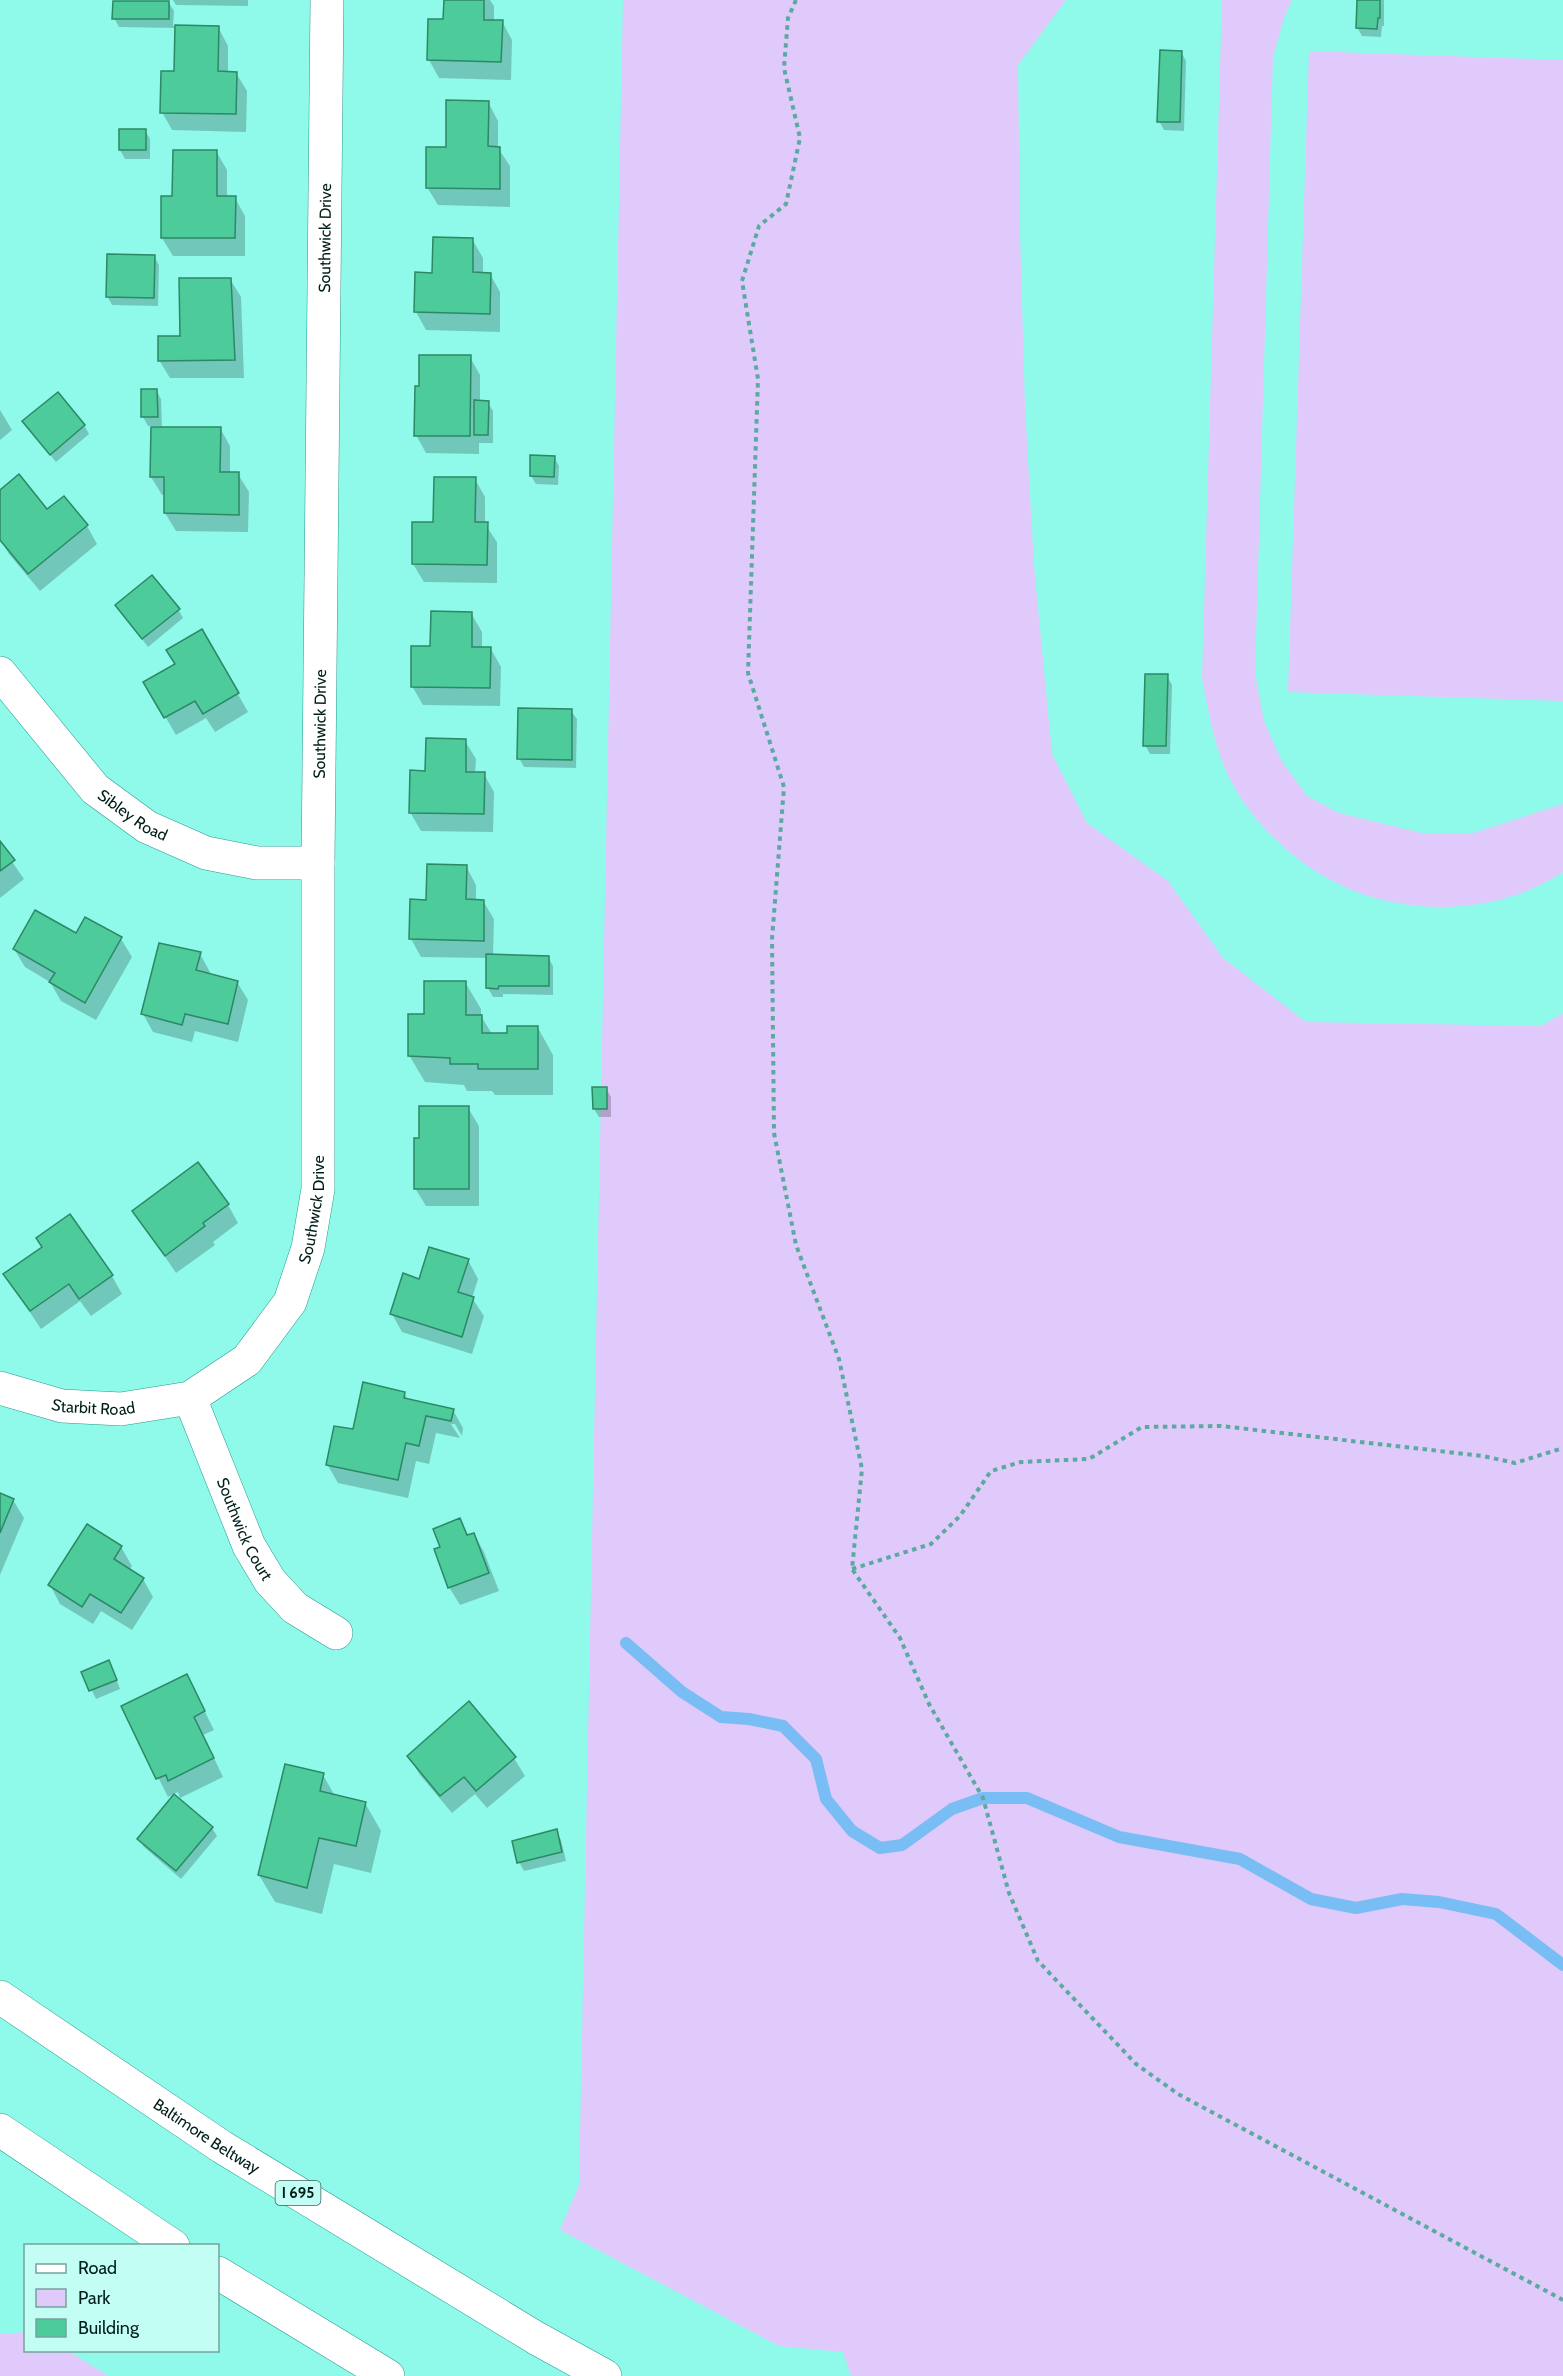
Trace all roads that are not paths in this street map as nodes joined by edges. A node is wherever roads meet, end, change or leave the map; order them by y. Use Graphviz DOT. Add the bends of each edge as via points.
graph roads {
  1 [pos="327,0"];
  2 [pos="0,673"];
  3 [pos="318,863"];
  4 [pos="0,1388"];
  5 [pos="190,1398"];
  6 [pos="336,1633"];
  7 [pos="0,1997"];
  8 [pos="0,2130"];
  9 [pos="170,2244"];
  10 [pos="219,2274"];
  11 [pos="388,2376"];
  12 [pos="605,2376"];
  1 -- 3 [label="main road, Southwick Drive"];
  2 -- 3 [label="main road, Sibley Road" via="94,789 147,826 206,853 256,863"];
  3 -- 5 [label="main road, Southwick Drive" via="318,1189 308,1248 290,1302 247,1360"];
  4 -- 5 [label="main road, Starbit Road" via="62,1406 121,1408"];
  5 -- 6 [label="main road, Southwick Court" via="249,1546 270,1581 296,1608"];
  7 -- 12 [label="main road, Baltimore Beltway / I 695" via="222,2147"];
  8 -- 9 [label="main road"];
  10 -- 11 [label="main road"];
}
